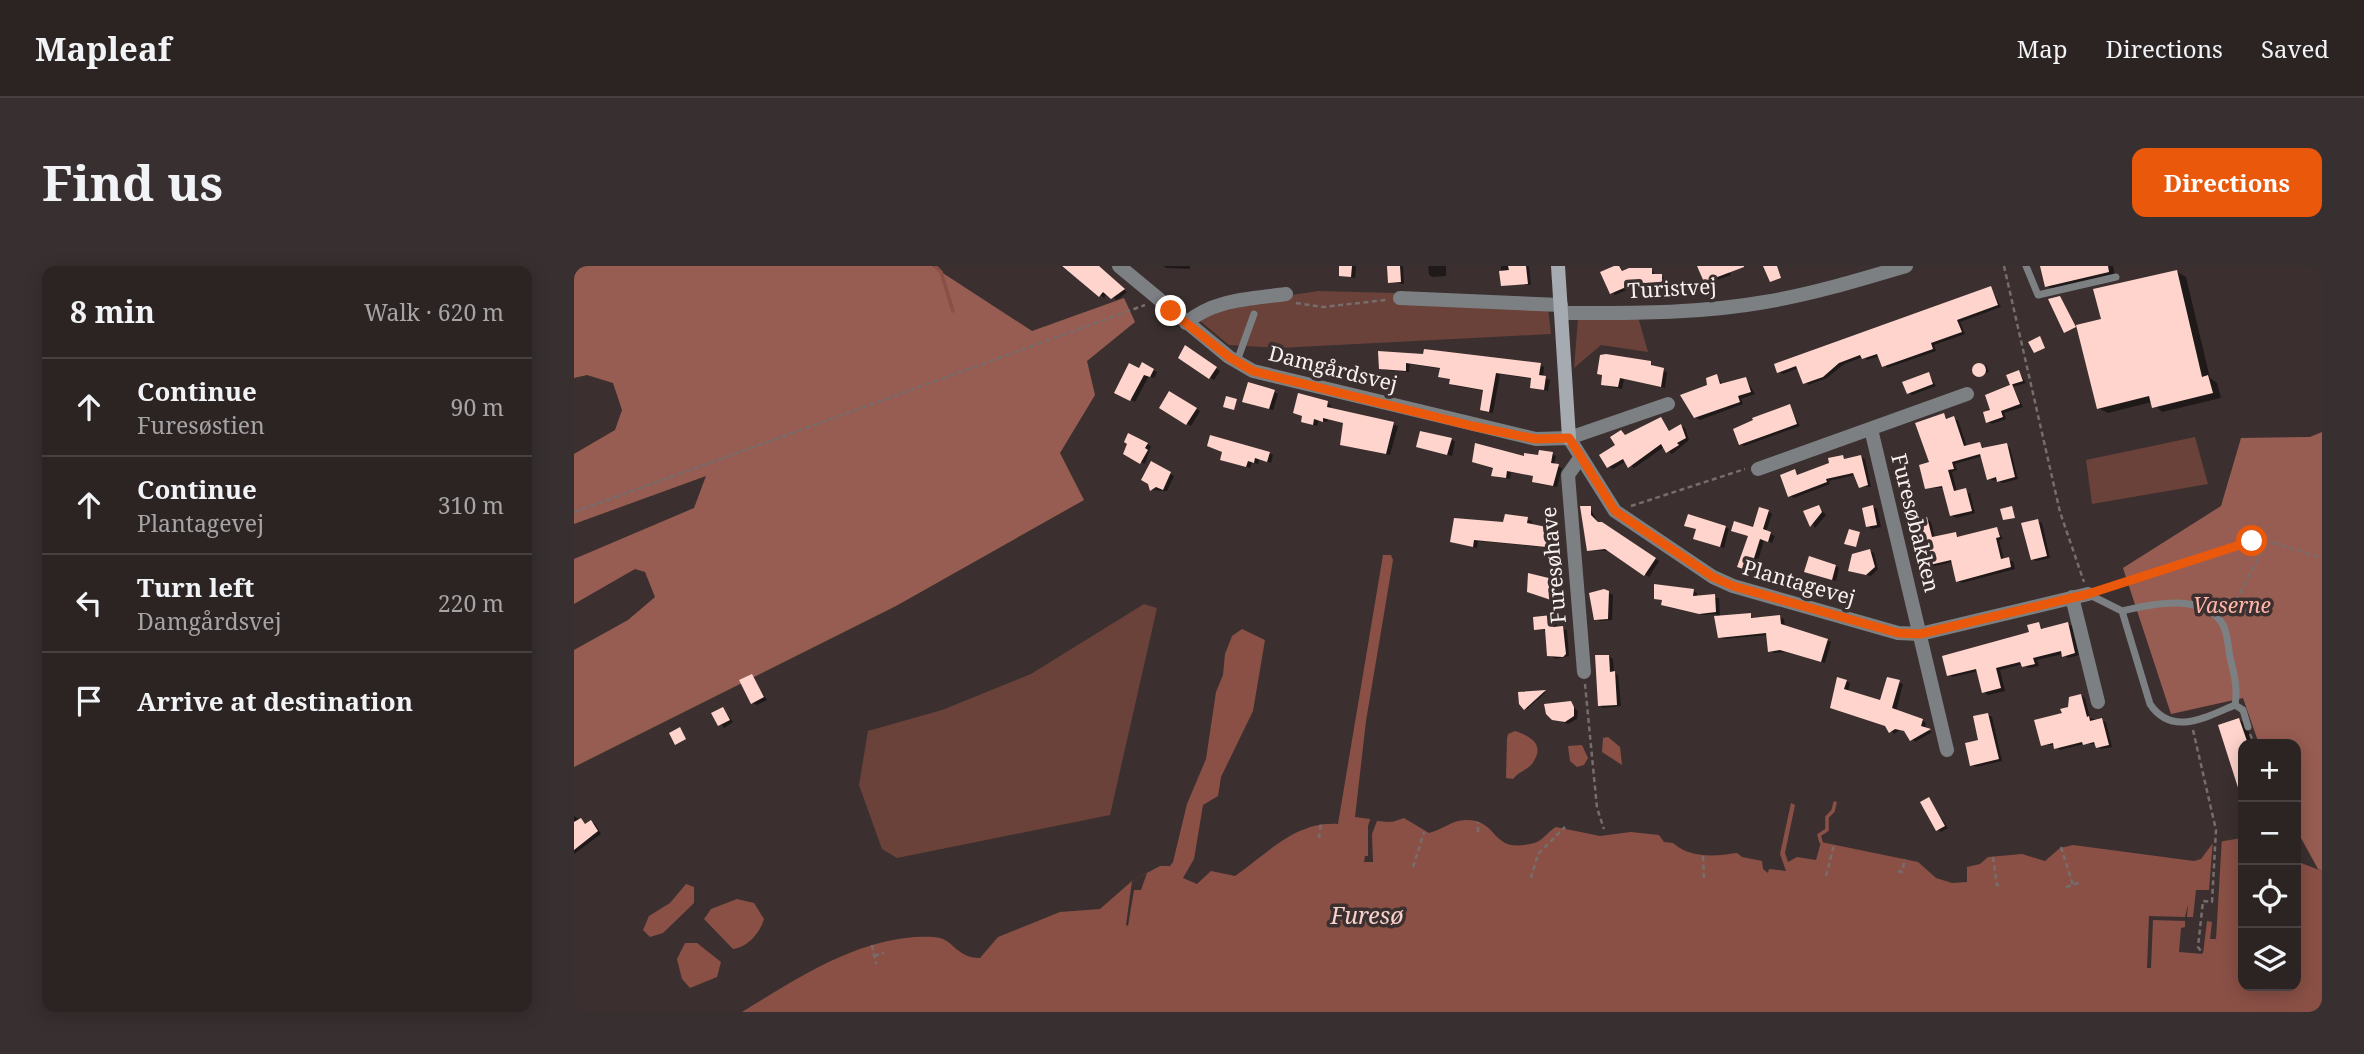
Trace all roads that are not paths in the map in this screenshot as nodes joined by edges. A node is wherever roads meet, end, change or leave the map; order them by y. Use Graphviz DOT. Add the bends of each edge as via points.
graph roads {
  1 [pos="1119,266"];
  2 [pos="1558,266"];
  3 [pos="1906,266"];
  4 [pos="2026,266"];
  5 [pos="2116,277"];
  6 [pos="1286,294"];
  7 [pos="1400,298"];
  8 [pos="1561,309"];
  9 [pos="1254,314"];
  10 [pos="1186,323"];
  11 [pos="1236,362"];
  12 [pos="1967,394"];
  13 [pos="1668,404"];
  14 [pos="1871,429"];
  15 [pos="1569,438"];
  16 [pos="1580,458"];
  17 [pos="1758,470"];
  18 [pos="2088,594"];
  19 [pos="2072,597"];
  20 [pos="2122,611"];
  21 [pos="1920,634"];
  22 [pos="1584,672"];
  23 [pos="2098,702"];
  24 [pos="2235,705"];
  25 [pos="2248,727"];
  26 [pos="1947,750"];
  1 -- 10 [label="street, Damgårdsvej"];
  2 -- 8 [label="street, Plantagevej"];
  3 -- 8 [label="street, Turistvej" via="1764,302 1682,311"];
  4 -- 5 [label="lane" via="2038,295"];
  6 -- 10 [label="street" via="1214,305"];
  7 -- 8 [label="street, Turistvej"];
  8 -- 15 [label="street, Plantagevej"];
  9 -- 11 [label="lane"];
  10 -- 11 [label="street, Damgårdsvej"];
  11 -- 15 [label="street, Damgårdsvej" via="1253,371 1472,426 1536,439"];
  12 -- 14 [label="street"];
  13 -- 15 [label="street"];
  14 -- 17 [label="street"];
  14 -- 21 [label="street, Furesøbakken"];
  15 -- 16 [label="street, Plantagevej"];
  16 -- 21 [label="street, Plantagevej" via="1615,511 1713,577 1898,633"];
  16 -- 22 [label="street, Furesøhave" via="1568,475"];
  18 -- 19 [label="street, Plantagevej"];
  18 -- 20 [label="lane"];
  19 -- 21 [label="street, Plantagevej"];
  19 -- 23 [label="street"];
  20 -- 24 [label="lane" via="2147,605 2193,604 2209,611 2223,625 2237,691"];
  20 -- 24 [label="lane" via="2157,714 2171,722 2191,723"];
  21 -- 26 [label="street, Furesøbakken"];
  24 -- 25 [label="lane" via="2243,710"];
}
